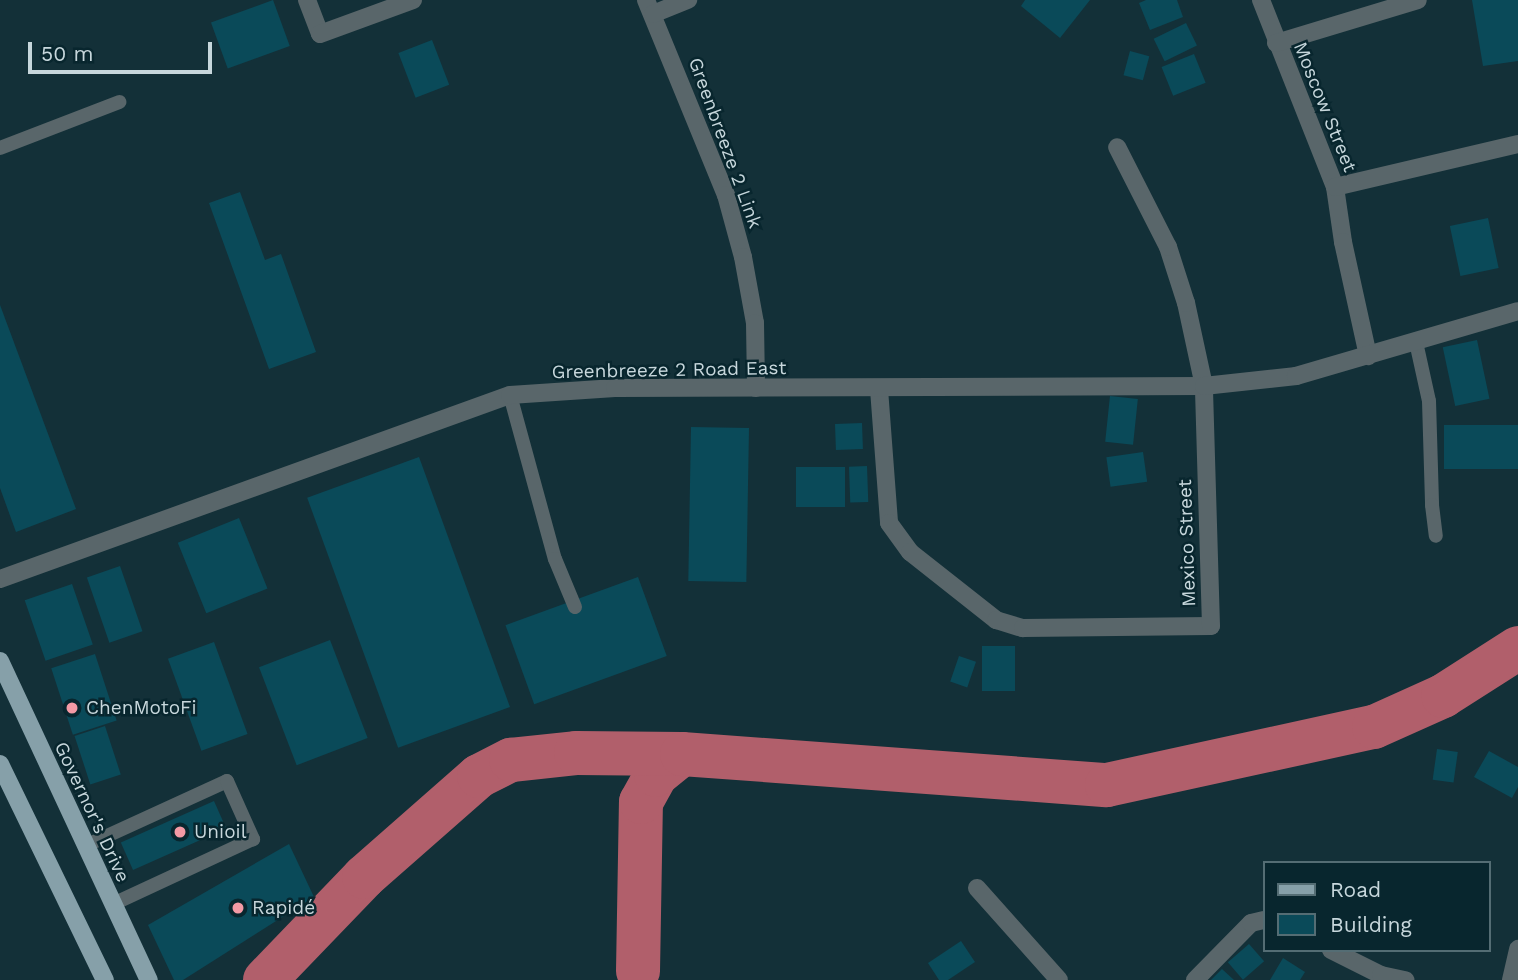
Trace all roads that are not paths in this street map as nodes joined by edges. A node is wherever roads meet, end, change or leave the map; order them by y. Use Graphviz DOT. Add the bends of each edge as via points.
graph roads {
  1 [pos="307,0"];
  2 [pos="413,0"];
  3 [pos="688,0"];
  4 [pos="1261,0"];
  5 [pos="1418,0"];
  6 [pos="650,7"];
  7 [pos="1276,43"];
  8 [pos="119,102"];
  9 [pos="1518,144"];
  10 [pos="1117,147"];
  11 [pos="0,148"];
  12 [pos="1335,187"];
  13 [pos="1518,311"];
  14 [pos="1416,342"];
  15 [pos="1368,356"];
  16 [pos="1204,386"];
  17 [pos="756,388"];
  18 [pos="879,389"];
  19 [pos="510,396"];
  20 [pos="1436,536"];
  21 [pos="0,579"];
  22 [pos="575,607"];
  23 [pos="0,662"];
  24 [pos="0,764"];
  25 [pos="85,846"];
  26 [pos="977,888"];
  27 [pos="113,904"];
  28 [pos="1262,920"];
  29 [pos="1518,948"];
  30 [pos="1335,952"];
  31 [pos="105,980"];
  32 [pos="149,980"];
  33 [pos="1059,980"];
  34 [pos="1195,980"];
  35 [pos="1405,980"];
  36 [pos="1511,980"];
  1 -- 2 [label="street" via="320,34"];
  3 -- 6 [label="street"];
  4 -- 7 [label="street, Moscow Street"];
  5 -- 7 [label="street"];
  6 -- 17 [label="street, Greenbreeze 2 Link" via="726,195 755,323"];
  7 -- 12 [label="street, Moscow Street"];
  8 -- 11 [label="lane"];
  9 -- 12 [label="street"];
  10 -- 16 [label="street, Mexico Street" via="1168,247"];
  12 -- 15 [label="street, Moscow Street"];
  13 -- 14 [label="street, Greenbreeze 2 Road East"];
  14 -- 15 [label="street, Greenbreeze 2 Road East"];
  14 -- 20 [label="lane" via="1429,401"];
  15 -- 16 [label="street, Greenbreeze 2 Road East" via="1296,376"];
  16 -- 18 [label="street, Greenbreeze 2 Road East"];
  16 -- 18 [label="street, Mexico Street" via="1211,626 1023,628 996,620 910,552 889,523"];
  17 -- 18 [label="street, Greenbreeze 2 Road East"];
  17 -- 19 [label="street, Greenbreeze 2 Road East" via="615,388"];
  19 -- 21 [label="street, Greenbreeze 2 Road East"];
  19 -- 22 [label="lane" via="555,559"];
  23 -- 25 [label="main road, Governor's Drive"];
  24 -- 31 [label="main road"];
  25 -- 27 [label="main road, Governor's Drive"];
  25 -- 27 [label="lane" via="227,781 253,839"];
  26 -- 33 [label="street"];
  27 -- 32 [label="main road, Governor's Drive"];
  28 -- 34 [label="street" via="1251,923"];
  29 -- 36 [label="street"];
  30 -- 35 [label="street" via="1381,975"];
}
